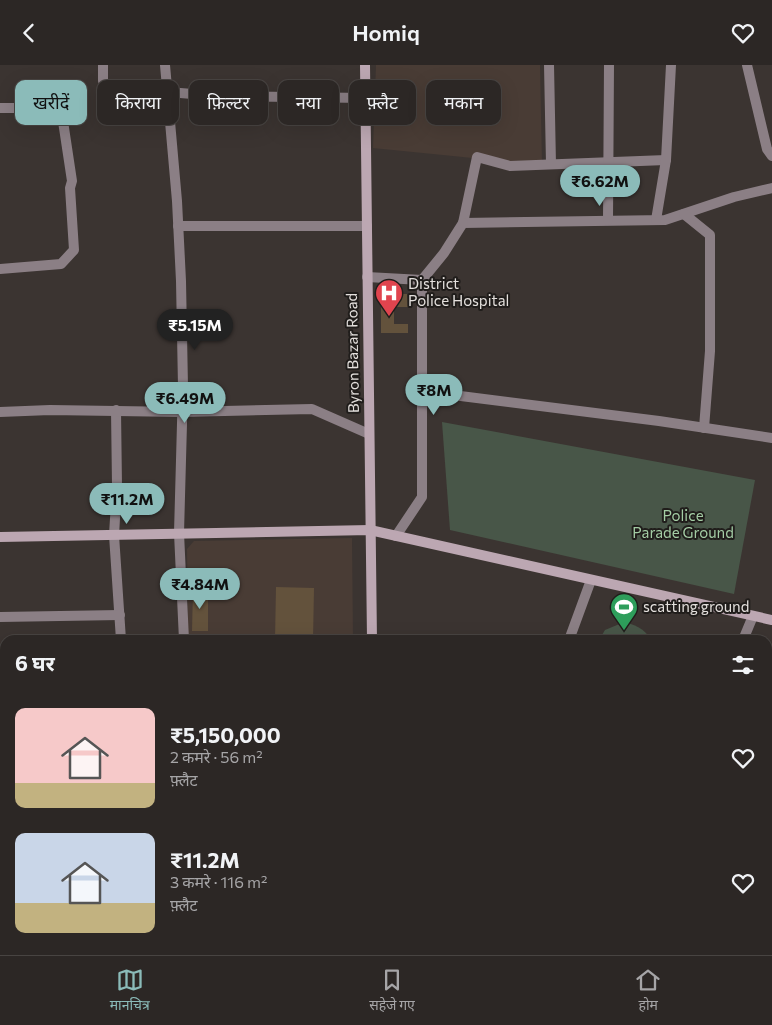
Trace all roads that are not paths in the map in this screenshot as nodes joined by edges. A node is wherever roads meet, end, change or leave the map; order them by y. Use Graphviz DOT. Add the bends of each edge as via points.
graph roads {
  1 [pos="102,65"];
  2 [pos="165,65"];
  3 [pos="365,65"];
  4 [pos="549,65"];
  5 [pos="609,65"];
  6 [pos="671,65"];
  7 [pos="746,65"];
  8 [pos="103,80"];
  9 [pos="167,80"];
  10 [pos="365,80"];
  11 [pos="179,93"];
  12 [pos="349,98"];
  13 [pos="0,108"];
  14 [pos="170,125"];
  15 [pos="365,125"];
  16 [pos="772,156"];
  17 [pos="666,160"];
  18 [pos="609,162"];
  19 [pos="551,164"];
  20 [pos="772,188"];
  21 [pos="684,214"];
  22 [pos="608,220"];
  23 [pos="656,220"];
  24 [pos="463,223"];
  25 [pos="178,226"];
  26 [pos="367,226"];
  27 [pos="0,269"];
  28 [pos="367,277"];
  29 [pos="422,281"];
  30 [pos="421,391"];
  31 [pos="116,410"];
  32 [pos="0,412"];
  33 [pos="182,412"];
  34 [pos="704,428"];
  35 [pos="369,434"];
  36 [pos="772,438"];
  37 [pos="370,530"];
  38 [pos="179,533"];
  39 [pos="114,535"];
  40 [pos="396,536"];
  41 [pos="0,537"];
  42 [pos="591,580"];
  43 [pos="120,615"];
  44 [pos="753,616"];
  45 [pos="0,617"];
  46 [pos="772,620"];
  47 [pos="120,635"];
  48 [pos="184,635"];
  49 [pos="372,635"];
  50 [pos="571,635"];
  51 [pos="745,635"];
  1 -- 8 [label="street"];
  2 -- 9 [label="street"];
  3 -- 10 [label="street, Byron Bazar Road"];
  4 -- 19 [label="street"];
  5 -- 18 [label="street"];
  6 -- 17 [label="street"];
  7 -- 16 [label="street" via="767,149"];
  11 -- 12 [label="street"];
  13 -- 27 [label="street" via="61,108 72,181 74,250 60,264"];
  14 -- 25 [label="street"];
  15 -- 26 [label="street, Byron Bazar Road"];
  17 -- 18 [label="street"];
  17 -- 23 [label="street"];
  18 -- 19 [label="street"];
  18 -- 22 [label="street"];
  19 -- 24 [label="street" via="510,166 477,157"];
  20 -- 21 [label="street"];
  21 -- 23 [label="street"];
  21 -- 34 [label="street" via="710,235 710,351"];
  22 -- 23 [label="street"];
  22 -- 24 [label="street"];
  24 -- 29 [label="street"];
  25 -- 26 [label="street"];
  25 -- 33 [label="street"];
  26 -- 28 [label="street, Byron Bazar Road"];
  28 -- 29 [label="street"];
  28 -- 35 [label="street, Byron Bazar Road"];
  29 -- 30 [label="street"];
  30 -- 34 [label="street"];
  30 -- 40 [label="street" via="422,497"];
  31 -- 32 [label="street"];
  31 -- 33 [label="street"];
  31 -- 39 [label="street"];
  33 -- 35 [label="street" via="312,409"];
  33 -- 38 [label="street"];
  34 -- 36 [label="street"];
  35 -- 37 [label="street, Byron Bazar Road"];
  37 -- 38 [label="street"];
  37 -- 40 [label="street"];
  37 -- 49 [label="street, Byron Bazar Road"];
  38 -- 39 [label="street"];
  38 -- 48 [label="street"];
  39 -- 41 [label="street"];
  39 -- 43 [label="street"];
  40 -- 42 [label="street"];
  42 -- 44 [label="street"];
  42 -- 50 [label="street"];
  43 -- 45 [label="street"];
  43 -- 47 [label="street"];
  44 -- 46 [label="street"];
  44 -- 51 [label="street"];
}
